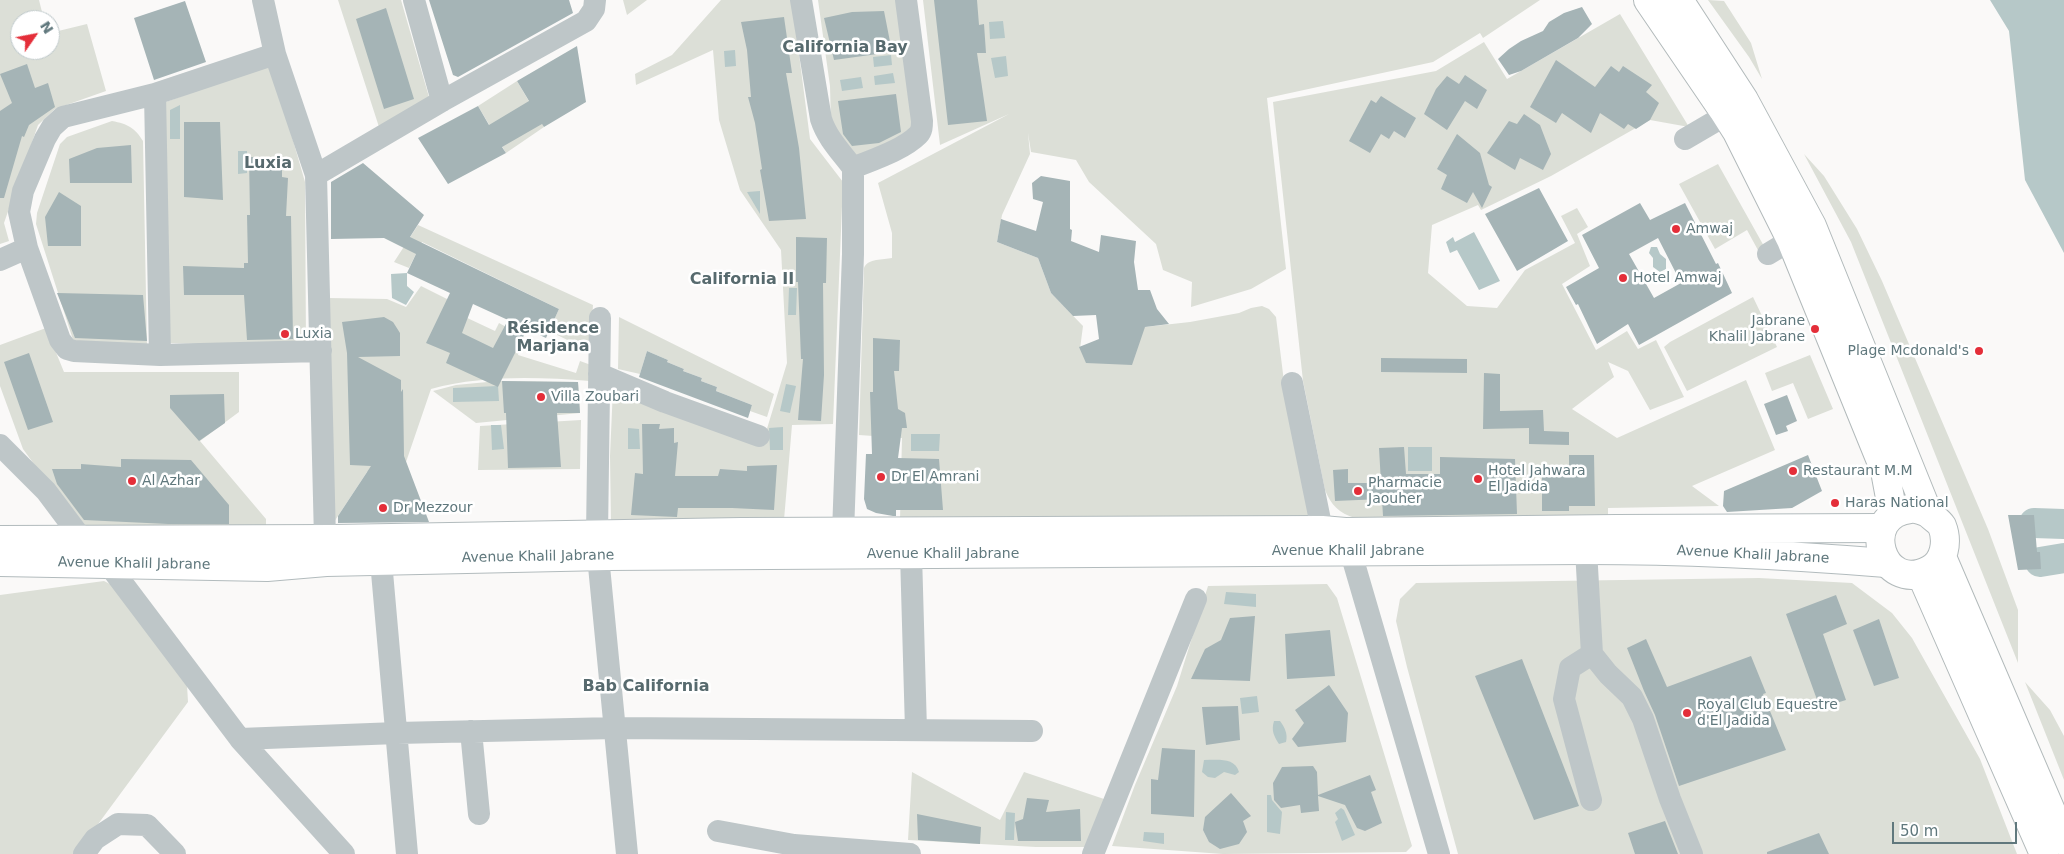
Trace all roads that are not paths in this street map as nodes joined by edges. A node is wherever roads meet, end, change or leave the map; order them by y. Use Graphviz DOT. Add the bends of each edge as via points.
graph roads {
  1 [pos="263,0"];
  2 [pos="414,0"];
  3 [pos="595,0"];
  4 [pos="801,0"];
  5 [pos="906,0"];
  6 [pos="1648,0"];
  7 [pos="1679,0"];
  8 [pos="275,54"];
  9 [pos="155,94"];
  10 [pos="442,101"];
  11 [pos="1726,115"];
  12 [pos="1685,139"];
  13 [pos="854,168"];
  14 [pos="316,175"];
  15 [pos="1791,240"];
  16 [pos="27,248"];
  17 [pos="1768,254"];
  18 [pos="0,260"];
  19 [pos="600,318"];
  20 [pos="321,351"];
  21 [pos="160,355"];
  22 [pos="599,374"];
  23 [pos="1292,383"];
  24 [pos="759,436"];
  25 [pos="0,445"];
  26 [pos="1928,513"];
  27 [pos="1888,521"];
  28 [pos="843,533"];
  29 [pos="1339,538"];
  30 [pos="82,539"];
  31 [pos="324,539"];
  32 [pos="0,540"];
  33 [pos="598,545"];
  34 [pos="1586,550"];
  35 [pos="911,554"];
  36 [pos="1942,557"];
  37 [pos="381,561"];
  38 [pos="0,562"];
  39 [pos="1886,563"];
  40 [pos="108,564"];
  41 [pos="1921,574"];
  42 [pos="1196,599"];
  43 [pos="1592,654"];
  44 [pos="615,728"];
  45 [pos="916,730"];
  46 [pos="471,731"];
  47 [pos="1032,731"];
  48 [pos="397,732"];
  49 [pos="240,739"];
  50 [pos="1591,800"];
  51 [pos="478,814"];
  52 [pos="718,831"];
  53 [pos="2064,841"];
  54 [pos="794,850"];
  55 [pos="84,854"];
  56 [pos="174,854"];
  57 [pos="344,854"];
  58 [pos="407,854"];
  59 [pos="627,854"];
  60 [pos="910,854"];
  61 [pos="1093,854"];
  62 [pos="1439,854"];
  63 [pos="1692,854"];
  64 [pos="2044,854"];
  1 -- 8 [label="street"];
  2 -- 10 [label="street"];
  3 -- 10 [label="street" via="594,9 586,20"];
  4 -- 13 [label="street" via="824,129"];
  5 -- 13 [label="street" via="922,129 910,141"];
  6 -- 11 [label="main road"];
  7 -- 26 [label="main road" via="1744,100 1812,226"];
  8 -- 9 [label="street"];
  8 -- 14 [label="street"];
  9 -- 16 [label="street" via="56,121 23,191 19,212"];
  9 -- 21 [label="street"];
  10 -- 14 [label="street"];
  11 -- 12 [label="street"];
  11 -- 15 [label="main road"];
  13 -- 28 [label="street"];
  14 -- 20 [label="street"];
  15 -- 17 [label="street"];
  15 -- 27 [label="main road" via="1885,471"];
  16 -- 18 [label="street"];
  16 -- 21 [label="street" via="62,345 74,351"];
  19 -- 22 [label="street"];
  20 -- 21 [label="street"];
  20 -- 31 [label="street"];
  22 -- 24 [label="street"];
  22 -- 33 [label="street"];
  23 -- 29 [label="street"];
  25 -- 30 [label="street" via="46,490"];
  26 -- 27 [label="main road" via="1911,509"];
  26 -- 36 [label="main road" via="1941,525 1945,543"];
  27 -- 29 [label="main road, Avenue Khalil Jabrane"];
  27 -- 39 [label="main road" via="1879,547"];
  28 -- 29 [label="main road, Avenue Khalil Jabrane"];
  28 -- 33 [label="main road, Avenue Khalil Jabrane"];
  29 -- 34 [label="main road, Avenue Khalil Jabrane"];
  29 -- 35 [label="main road, Avenue Khalil Jabrane"];
  29 -- 62 [label="street"];
  30 -- 31 [label="main road, Avenue Khalil Jabrane"];
  30 -- 32 [label="main road, Avenue Khalil Jabrane"];
  31 -- 33 [label="main road, Avenue Khalil Jabrane"];
  33 -- 35 [label="main road, Avenue Khalil Jabrane"];
  33 -- 37 [label="main road, Avenue Khalil Jabrane"];
  33 -- 44 [label="street"];
  34 -- 39 [label="main road, Avenue Khalil Jabrane" via="1801,556"];
  34 -- 43 [label="street"];
  35 -- 45 [label="street"];
  36 -- 41 [label="main road" via="1934,568"];
  36 -- 53 [label="main road"];
  37 -- 40 [label="main road, Avenue Khalil Jabrane" via="266,567"];
  37 -- 48 [label="street"];
  38 -- 40 [label="main road, Avenue Khalil Jabrane"];
  39 -- 41 [label="main road" via="1903,574"];
  40 -- 49 [label="street"];
  41 -- 64 [label="main road"];
  42 -- 61 [label="street"];
  43 -- 50 [label="street" via="1570,668 1564,699"];
  43 -- 63 [label="street" via="1632,697"];
  44 -- 45 [label="street"];
  44 -- 46 [label="street"];
  44 -- 59 [label="street"];
  45 -- 47 [label="street"];
  46 -- 48 [label="street"];
  46 -- 51 [label="street"];
  48 -- 49 [label="street"];
  48 -- 58 [label="street"];
  49 -- 57 [label="street"];
  52 -- 54 [label="street"];
  54 -- 60 [label="street"];
  55 -- 56 [label="street" via="95,839 118,824 147,825"];
}
